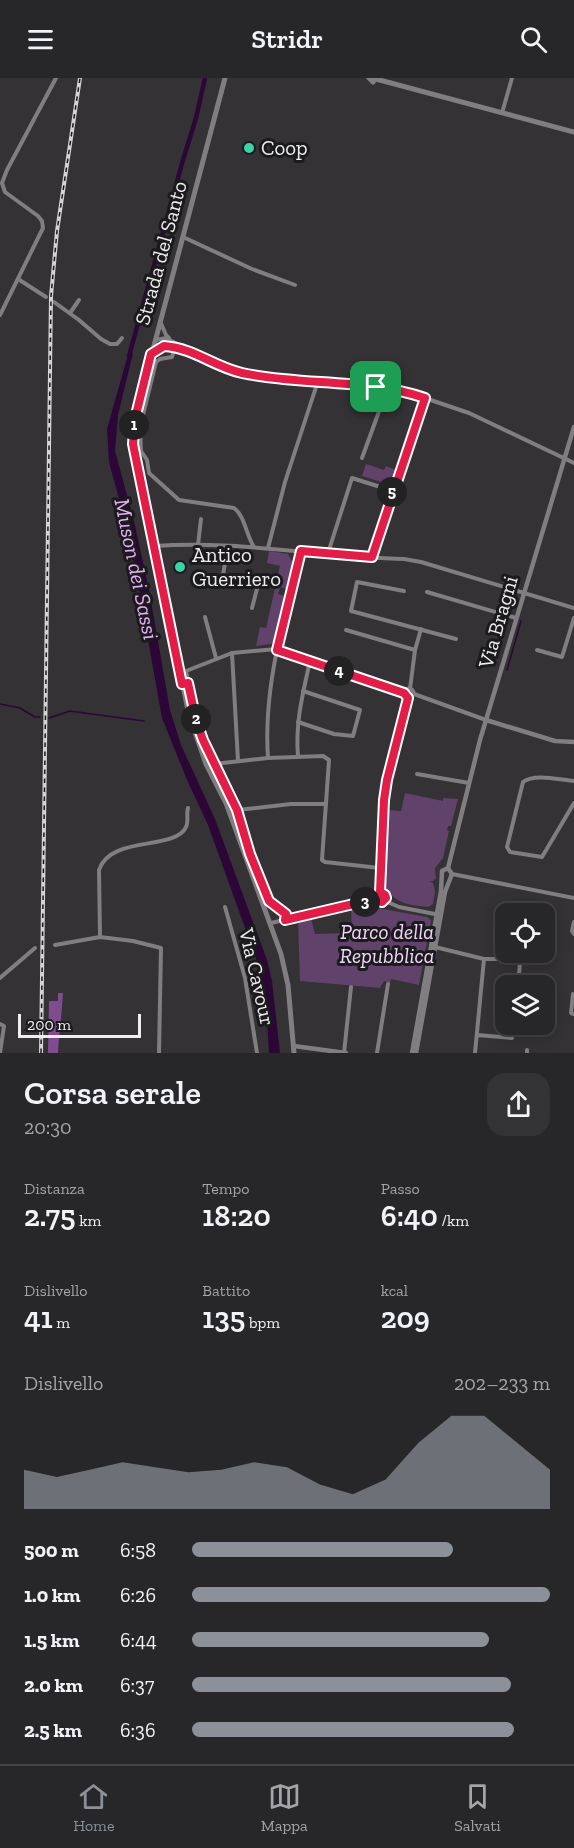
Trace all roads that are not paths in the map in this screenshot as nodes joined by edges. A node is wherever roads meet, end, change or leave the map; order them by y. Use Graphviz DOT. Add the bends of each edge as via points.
graph roads {
  1 [pos="56,78"];
  2 [pos="225,78"];
  3 [pos="369,78"];
  4 [pos="376,78"];
  5 [pos="512,78"];
  6 [pos="502,113"];
  7 [pos="574,132"];
  8 [pos="1,188"];
  9 [pos="182,236"];
  10 [pos="18,279"];
  11 [pos="295,285"];
  12 [pos="46,297"];
  13 [pos="79,300"];
  14 [pos="54,302"];
  15 [pos="70,313"];
  16 [pos="0,315"];
  17 [pos="160,320"];
  18 [pos="122,338"];
  19 [pos="155,340"];
  20 [pos="172,341"];
  21 [pos="164,346"];
  22 [pos="175,347"];
  23 [pos="187,350"];
  24 [pos="151,354"];
  25 [pos="318,381"];
  26 [pos="385,388"];
  27 [pos="425,398"];
  28 [pos="574,427"];
  29 [pos="362,458"];
  30 [pos="565,460"];
  31 [pos="574,463"];
  32 [pos="393,491"];
  33 [pos="201,519"];
  34 [pos="155,546"];
  35 [pos="198,546"];
  36 [pos="228,546"];
  37 [pos="254,548"];
  38 [pos="268,548"];
  39 [pos="301,551"];
  40 [pos="328,553"];
  41 [pos="372,557"];
  42 [pos="404,591"];
  43 [pos="427,592"];
  44 [pos="524,592"];
  45 [pos="574,608"];
  46 [pos="252,609"];
  47 [pos="205,617"];
  48 [pos="516,618"];
  49 [pos="574,618"];
  50 [pos="421,629"];
  51 [pos="346,630"];
  52 [pos="456,639"];
  53 [pos="277,650"];
  54 [pos="416,650"];
  55 [pos="537,650"];
  56 [pos="232,653"];
  57 [pos="216,658"];
  58 [pos="310,661"];
  59 [pos="185,683"];
  60 [pos="410,689"];
  61 [pos="303,691"];
  62 [pos="404,693"];
  63 [pos="414,694"];
  64 [pos="408,698"];
  65 [pos="486,720"];
  66 [pos="298,722"];
  67 [pos="574,742"];
  68 [pos="298,756"];
  69 [pos="268,758"];
  70 [pos="238,761"];
  71 [pos="214,764"];
  72 [pos="417,774"];
  73 [pos="574,781"];
  74 [pos="469,783"];
  75 [pos="222,787"];
  76 [pos="574,803"];
  77 [pos="327,804"];
  78 [pos="188,808"];
  79 [pos="237,810"];
  80 [pos="242,826"];
  81 [pos="235,829"];
  82 [pos="380,868"];
  83 [pos="448,868"];
  84 [pos="442,875"];
  85 [pos="451,876"];
  86 [pos="380,892"];
  87 [pos="574,898"];
  88 [pos="375,899"];
  89 [pos="384,901"];
  90 [pos="225,907"];
  91 [pos="439,915"];
  92 [pos="285,920"];
  93 [pos="574,922"];
  94 [pos="271,923"];
  95 [pos="574,934"];
  96 [pos="100,937"];
  97 [pos="56,945"];
  98 [pos="433,947"];
  99 [pos="34,948"];
  100 [pos="484,959"];
  101 [pos="519,975"];
  102 [pos="0,978"];
  103 [pos="388,984"];
  104 [pos="351,987"];
  105 [pos="573,994"];
  106 [pos="574,1014"];
  107 [pos="0,1023"];
  108 [pos="477,1035"];
  109 [pos="512,1035"];
  110 [pos="294,1050"];
  111 [pos="0,1053"];
  112 [pos="159,1053"];
  113 [pos="257,1053"];
  114 [pos="345,1053"];
  115 [pos="377,1053"];
  116 [pos="414,1053"];
  117 [pos="475,1053"];
  1 -- 8 [label="street"];
  2 -- 9 [label="main road, Strada del Santo"];
  3 -- 4 [label="main road" via="373,82"];
  4 -- 6 [label="main road"];
  5 -- 6 [label="street"];
  6 -- 7 [label="main road"];
  8 -- 10 [label="street" via="38,216 43,225"];
  9 -- 11 [label="street"];
  9 -- 17 [label="main road, Strada del Santo"];
  10 -- 12 [label="street"];
  10 -- 16 [label="street"];
  13 -- 15 [label="street"];
  14 -- 15 [label="street"];
  15 -- 18 [label="street" via="110,344 117,344"];
  17 -- 19 [label="main road, Strada del Santo"];
  17 -- 20 [label="street"];
  19 -- 20 [label="street"];
  19 -- 21 [label="street"];
  19 -- 24 [label="main road, Strada del Santo"];
  20 -- 23 [label="street"];
  21 -- 22 [label="street"];
  21 -- 24 [label="street"];
  22 -- 23 [label="street"];
  22 -- 37 [label="street" via="172,357 156,362 142,415 141,451 149,473 179,500 234,508"];
  23 -- 25 [label="street" via="239,373"];
  24 -- 34 [label="main road, Strada del Santo" via="133,444"];
  25 -- 26 [label="street"];
  25 -- 38 [label="street"];
  26 -- 27 [label="street"];
  26 -- 29 [label="street"];
  27 -- 30 [label="street" via="469,413"];
  27 -- 32 [label="street"];
  28 -- 30 [label="street, Via Bragni"];
  30 -- 31 [label="street"];
  30 -- 44 [label="street, Via Bragni"];
  32 -- 40 [label="street" via="352,478"];
  32 -- 41 [label="street"];
  33 -- 35 [label="street"];
  34 -- 35 [label="street"];
  34 -- 59 [label="main road, Strada del Santo"];
  35 -- 36 [label="street"];
  36 -- 37 [label="street"];
  36 -- 46 [label="street" via="223,575 258,585"];
  37 -- 38 [label="street"];
  38 -- 39 [label="street"];
  39 -- 40 [label="street"];
  39 -- 53 [label="street"];
  40 -- 41 [label="street"];
  41 -- 44 [label="street" via="421,562"];
  42 -- 50 [label="street" via="357,582 351,611"];
  43 -- 48 [label="street"];
  44 -- 45 [label="street"];
  44 -- 48 [label="street, Via Bragni"];
  47 -- 57 [label="street"];
  48 -- 65 [label="street, Via Bragni"];
  49 -- 55 [label="street" via="562,657"];
  50 -- 52 [label="street"];
  50 -- 54 [label="street"];
  51 -- 54 [label="street"];
  53 -- 56 [label="street"];
  53 -- 58 [label="street"];
  53 -- 69 [label="street" via="266,718"];
  54 -- 60 [label="street"];
  56 -- 57 [label="street"];
  56 -- 70 [label="street"];
  57 -- 59 [label="street, Strada del Santo" via="186,671"];
  58 -- 61 [label="street"];
  58 -- 62 [label="street"];
  59 -- 71 [label="street, Strada del Santo"];
  59 -- 75 [label="main road, Strada del Santo" via="195,737"];
  60 -- 62 [label="street"];
  60 -- 63 [label="street"];
  61 -- 66 [label="street"];
  61 -- 66 [label="street" via="360,710 353,736"];
  62 -- 64 [label="street"];
  63 -- 64 [label="street"];
  63 -- 65 [label="street"];
  64 -- 82 [label="street" via="387,780"];
  65 -- 67 [label="street" via="555,741"];
  65 -- 74 [label="street, Via Bragni"];
  66 -- 68 [label="street"];
  68 -- 69 [label="street"];
  68 -- 77 [label="street" via="323,756 329,760"];
  69 -- 70 [label="street"];
  70 -- 71 [label="street"];
  71 -- 75 [label="street, Strada del Santo"];
  72 -- 74 [label="street"];
  73 -- 76 [label="street" via="538,778 523,782 507,847 510,852 542,857"];
  74 -- 83 [label="street, Via Bragni"];
  75 -- 79 [label="street, Strada del Santo"];
  75 -- 81 [label="main road, Strada del Santo"];
  77 -- 79 [label="street"];
  77 -- 82 [label="street" via="322,860"];
  78 -- 96 [label="street" via="187,824 178,836 120,849 102,862"];
  79 -- 80 [label="street, Strada del Santo"];
  80 -- 81 [label="street"];
  80 -- 92 [label="street, Strada del Santo" via="269,901 286,914"];
  81 -- 94 [label="main road, Strada del Santo"];
  82 -- 86 [label="street"];
  83 -- 84 [label="street"];
  83 -- 85 [label="street"];
  84 -- 85 [label="street" via="445,879"];
  84 -- 91 [label="street"];
  85 -- 87 [label="street"];
  85 -- 91 [label="street"];
  86 -- 88 [label="street"];
  86 -- 89 [label="street" via="385,895"];
  88 -- 89 [label="street" via="379,903"];
  88 -- 92 [label="street"];
  89 -- 91 [label="street"];
  90 -- 113 [label="street, Via Cavour" via="245,978"];
  91 -- 98 [label="street"];
  92 -- 94 [label="street"];
  93 -- 95 [label="street"];
  94 -- 110 [label="main road, Strada del Santo" via="288,985"];
  96 -- 97 [label="street"];
  96 -- 112 [label="street" via="161,948"];
  98 -- 100 [label="street"];
  98 -- 116 [label="street"];
  99 -- 102 [label="street"];
  100 -- 101 [label="street" via="517,959"];
  100 -- 108 [label="street"];
  103 -- 115 [label="street"];
  104 -- 114 [label="street"];
  105 -- 106 [label="street"];
  107 -- 111 [label="street" via="4,1026"];
  108 -- 109 [label="street"];
  108 -- 117 [label="street"];
  110 -- 114 [label="street"];
}
